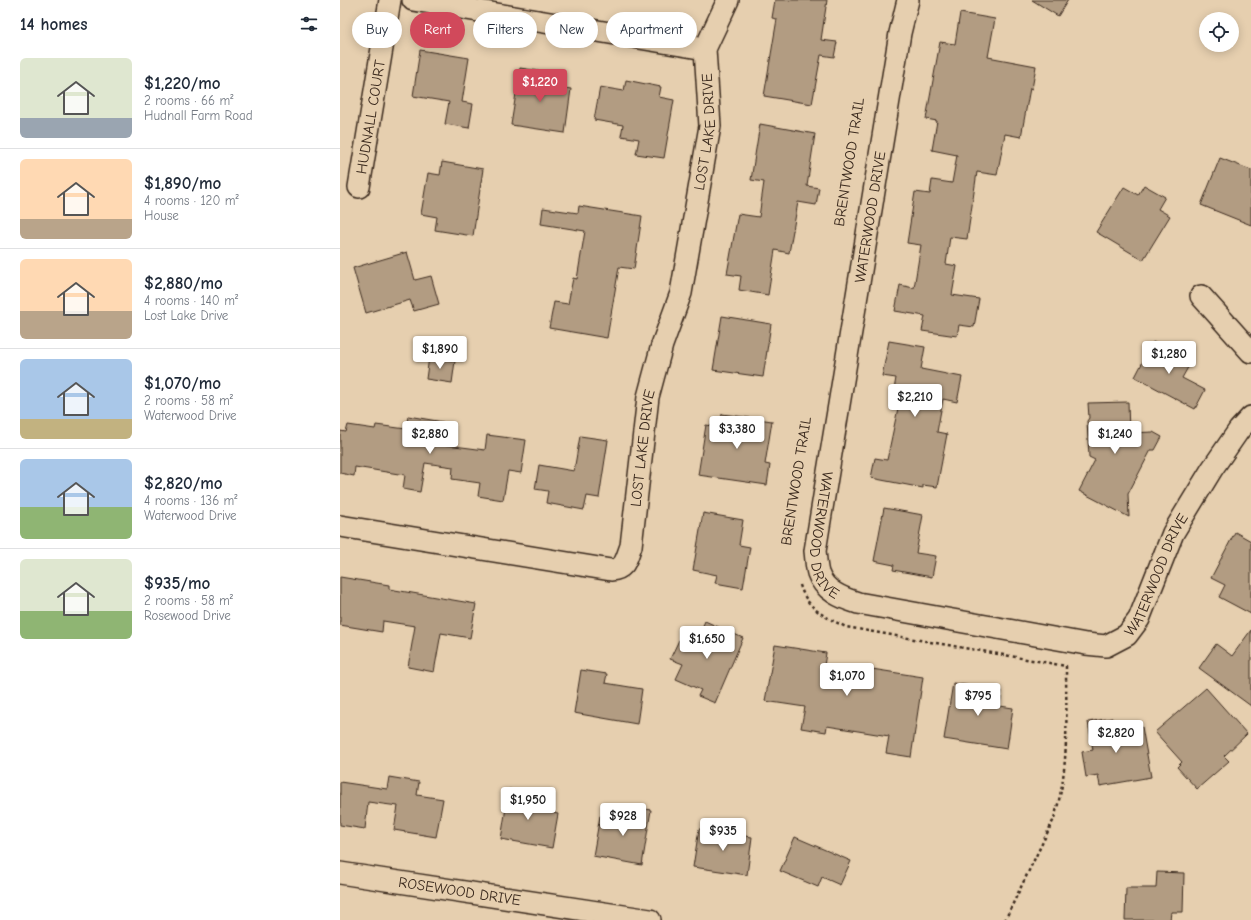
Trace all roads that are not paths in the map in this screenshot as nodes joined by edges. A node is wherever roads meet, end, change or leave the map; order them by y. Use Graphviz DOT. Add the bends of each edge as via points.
graph roads {
  1 [pos="390,0"];
  2 [pos="413,0"];
  3 [pos="728,0"];
  4 [pos="908,0"];
  5 [pos="705,49"];
  6 [pos="359,187"];
  7 [pos="1201,296"];
  8 [pos="1251,352"];
  9 [pos="1251,417"];
  10 [pos="340,526"];
  11 [pos="340,873"];
  12 [pos="650,920"];
  1 -- 6 [label="street, HUDNALL COURT"];
  2 -- 5 [label="street"];
  3 -- 5 [label="street"];
  4 -- 9 [label="street, WATERWOOD DRIVE" via="900,33 815,551 818,574 826,587 841,597 858,602 1106,646 1127,635 1139,619 1173,532 1212,469"];
  5 -- 10 [label="street, LOST LAKE DRIVE" via="710,126 681,293 662,345 648,397 631,546 624,565 617,570 611,570"];
  7 -- 8 [label="street"];
  11 -- 12 [label="street, ROSEWOOD DRIVE"];
}
